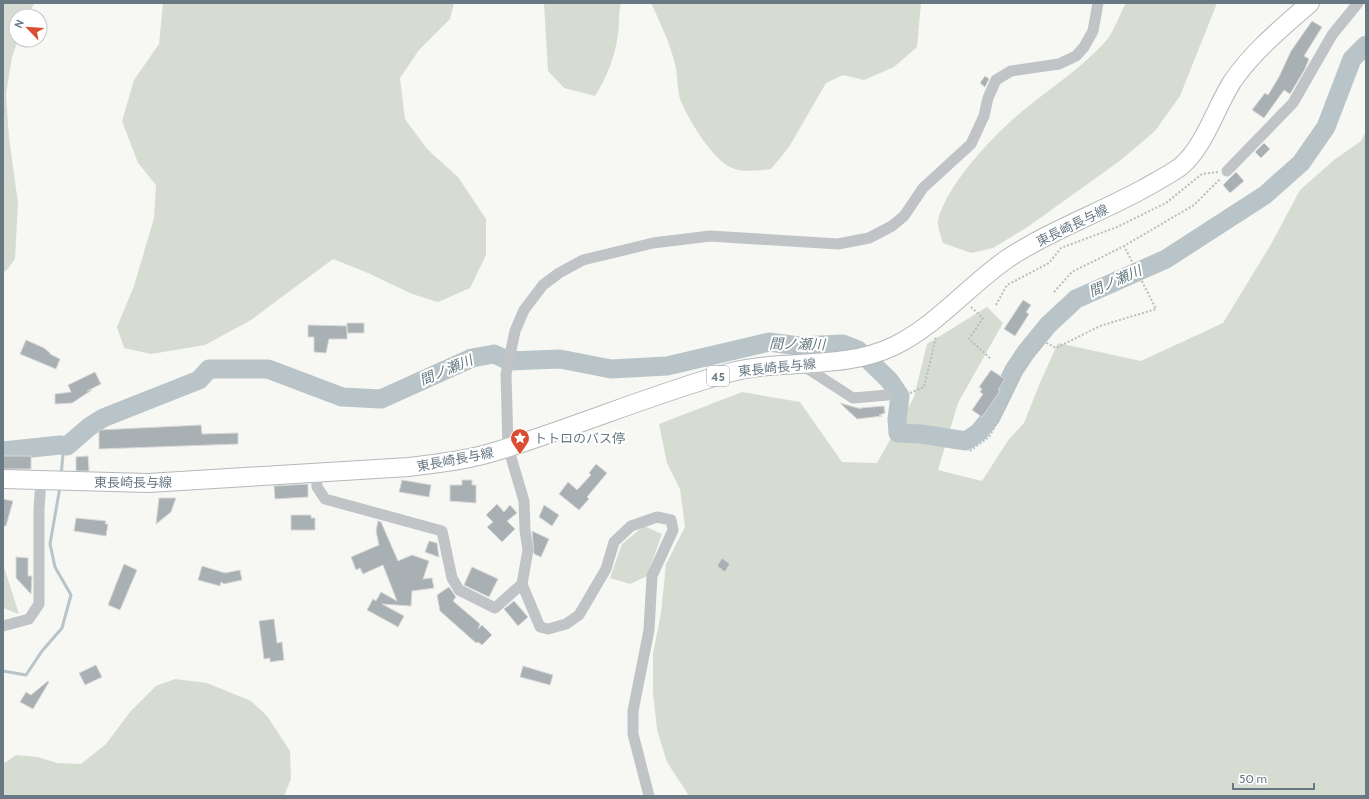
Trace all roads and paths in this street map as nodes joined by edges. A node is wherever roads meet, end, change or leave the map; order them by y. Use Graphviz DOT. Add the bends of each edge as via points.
graph roads {
  1 [pos="1098,3"];
  2 [pos="1310,3"];
  3 [pos="1358,3"];
  4 [pos="1227,171"];
  5 [pos="1124,246"];
  6 [pos="1054,292"];
  7 [pos="961,296"];
  8 [pos="996,305"];
  9 [pos="937,333"];
  10 [pos="991,359"];
  11 [pos="802,365"];
  12 [pos="910,393"];
  13 [pos="888,395"];
  14 [pos="508,447"];
  15 [pos="970,451"];
  16 [pos="316,472"];
  17 [pos="3,478"];
  18 [pos="41,480"];
  19 [pos="522,584"];
  20 [pos="3,626"];
  21 [pos="649,796"];
  1 -- 14 [label="street" via="1093,31 1076,56 1059,64 1010,71 996,80 971,144 923,188 904,216 892,226 869,238 838,244 710,236 654,243 583,260 559,273 543,286 524,310 515,331 506,374"];
  2 -- 7 [label="main road, 東長崎長与線 / 45" via="1254,55 1232,82 1200,142 1181,166 1121,201 1034,243 1008,259"];
  3 -- 4 [label="street" via="1332,35 1293,103"];
  4 -- 5 [label="path" via="1194,205"];
  4 -- 8 [label="path" via="1202,174 1166,203 1117,227 1061,248 1049,263 1007,285"];
  5 -- 6 [label="path" via="1072,272"];
  5 -- 15 [label="path" via="1156,309 1100,326 1056,348 1045,342 1024,368 989,437"];
  7 -- 10 [label="path" via="983,318 969,339"];
  7 -- 11 [label="main road, 東長崎長与線 / 45" via="938,317 894,346 870,355"];
  9 -- 12 [label="path" via="924,387"];
  11 -- 13 [label="street" via="853,398"];
  11 -- 14 [label="main road, 東長崎長与線 / 45" via="731,372 667,391"];
  14 -- 16 [label="main road, 東長崎長与線 / 45" via="470,458 424,465"];
  14 -- 19 [label="street" via="524,501 528,550"];
  16 -- 18 [label="main road, 東長崎長与線 / 45" via="148,483"];
  16 -- 19 [label="street" via="317,488 325,499 442,531 452,578 459,590 495,608"];
  17 -- 18 [label="main road, 東長崎長与線 / 45"];
  18 -- 20 [label="street" via="39,604 29,619"];
  19 -- 21 [label="street" via="540,627 548,629 566,624 580,615 606,569 614,542 631,526 656,517 671,520 673,530 652,576 649,630 633,711 633,734"];
}
